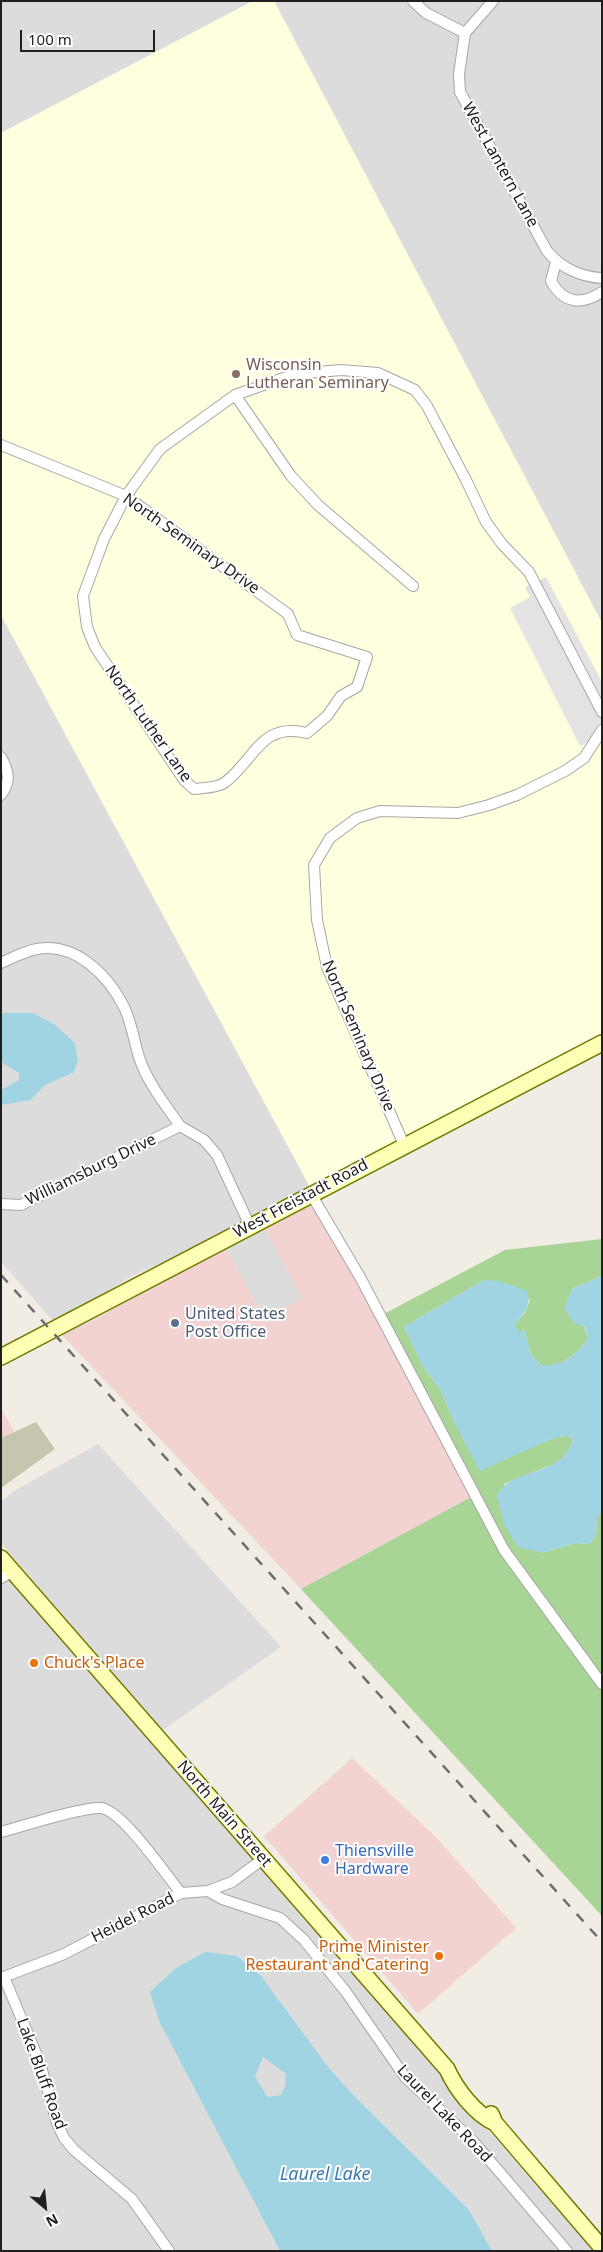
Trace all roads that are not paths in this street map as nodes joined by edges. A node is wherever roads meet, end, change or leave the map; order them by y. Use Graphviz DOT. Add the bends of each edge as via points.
graph roads {
  1 [pos="413,1"];
  2 [pos="492,1"];
  3 [pos="465,33"];
  4 [pos="556,262"];
  5 [pos="602,278"];
  6 [pos="602,292"];
  7 [pos="235,395"];
  8 [pos="1,445"];
  9 [pos="126,496"];
  10 [pos="413,586"];
  11 [pos="367,657"];
  12 [pos="602,712"];
  13 [pos="602,730"];
  14 [pos="1,757"];
  15 [pos="1,795"];
  16 [pos="1,963"];
  17 [pos="602,1043"];
  18 [pos="180,1126"];
  19 [pos="404,1145"];
  20 [pos="311,1194"];
  21 [pos="1,1204"];
  22 [pos="250,1226"];
  23 [pos="1,1357"];
  24 [pos="1,1558"];
  25 [pos="7,1574"];
  26 [pos="602,1684"];
  27 [pos="1,1832"];
  28 [pos="263,1858"];
  29 [pos="208,1891"];
  30 [pos="181,1893"];
  31 [pos="2,1978"];
  32 [pos="602,2248"];
  33 [pos="169,2251"];
  34 [pos="567,2251"];
  1 -- 3 [label="street" via="426,13"];
  2 -- 3 [label="street"];
  3 -- 4 [label="street, West Lantern Lane" via="459,74 460,92"];
  4 -- 5 [label="street, West Lantern Lane" via="575,272"];
  4 -- 6 [label="street" via="551,281 562,296 579,302"];
  7 -- 9 [label="street" via="160,449"];
  7 -- 10 [label="street" via="291,476 318,505"];
  7 -- 12 [label="street" via="295,374 341,370 378,373 415,390 441,430 486,522 529,572"];
  8 -- 9 [label="street, North Seminary Drive"];
  9 -- 11 [label="street, North Seminary Drive" via="288,614 297,634"];
  9 -- 11 [label="street, North Luther Lane" via="104,539 83,596 87,627 105,662 184,780 194,789 222,785 269,736 295,730 307,733 317,727 341,696 357,687"];
  13 -- 19 [label="street, North Seminary Drive" via="584,758 517,795 458,812 380,812 358,818 330,838 314,865 317,920 327,967"];
  14 -- 15 [label="street" via="7,769 8,786"];
  16 -- 18 [label="street" via="34,949 50,948 74,953 93,966 125,1008 139,1057 153,1088"];
  17 -- 19 [label="main road, West Freistadt Road"];
  18 -- 21 [label="street, Williamsburg Drive" via="21,1205"];
  18 -- 22 [label="street" via="204,1140 217,1155"];
  19 -- 20 [label="main road, West Freistadt Road"];
  20 -- 22 [label="main road, West Freistadt Road"];
  20 -- 26 [label="street" via="360,1276 504,1550"];
  22 -- 23 [label="main road, West Freistadt Road"];
  24 -- 25 [label="main road, North Main Street"];
  25 -- 28 [label="main road, North Main Street"];
  27 -- 30 [label="street" via="102,1808 120,1817"];
  28 -- 29 [label="street, Heidel Road" via="232,1882"];
  28 -- 32 [label="main road, North Main Street" via="447,2069 453,2082 485,2119 495,2123"];
  29 -- 30 [label="street, Heidel Road"];
  29 -- 34 [label="street, Laurel Lake Road" via="280,1918 304,1940 346,1992 405,2077 473,2141"];
  30 -- 31 [label="street, Heidel Road" via="64,1954"];
  31 -- 33 [label="street, Lake Bluff Road" via="40,2063 64,2138 132,2199"];
}
